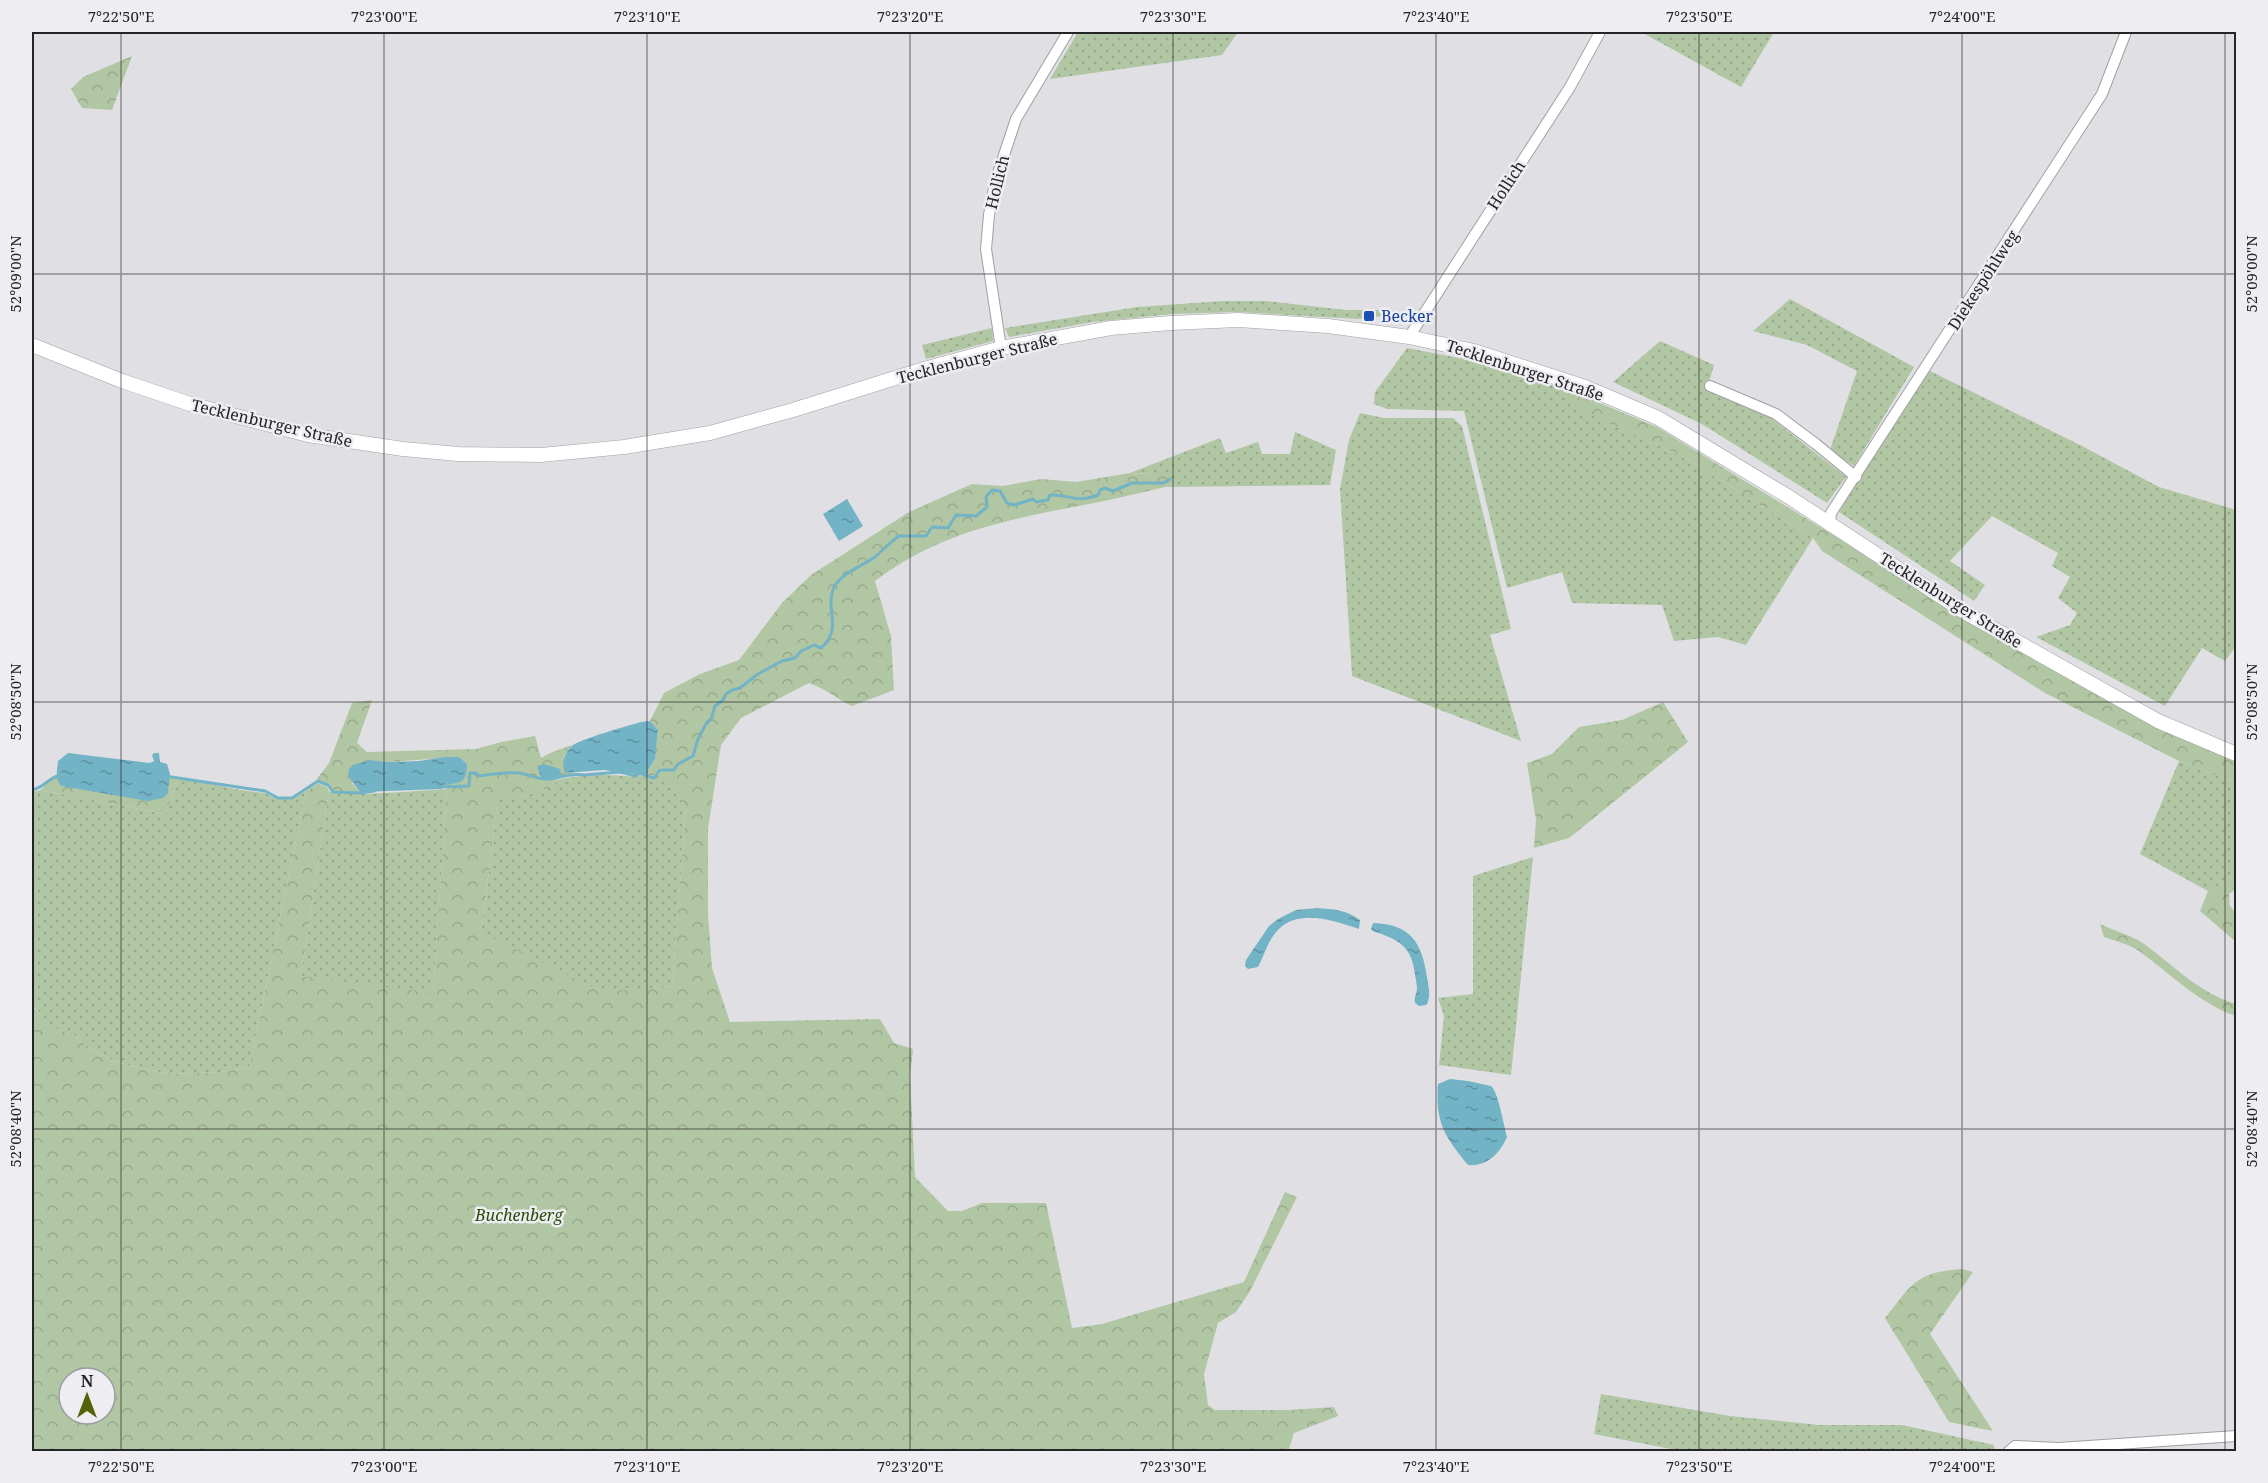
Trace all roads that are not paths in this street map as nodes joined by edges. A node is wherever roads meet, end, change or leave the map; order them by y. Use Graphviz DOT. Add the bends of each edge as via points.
graph roads {
  1 [pos="1068,32"];
  2 [pos="1600,32"];
  3 [pos="2127,32"];
  4 [pos="1409,337"];
  5 [pos="32,345"];
  6 [pos="1001,348"];
  7 [pos="1710,386"];
  8 [pos="1856,477"];
  9 [pos="1830,523"];
  10 [pos="2236,754"];
  11 [pos="2236,1436"];
  12 [pos="2008,1452"];
  1 -- 6 [label="street, Hollich" via="1016,120 995,182 986,249"];
  2 -- 4 [label="street, Hollich" via="1570,87"];
  3 -- 8 [label="street, Diekespöhlweg" via="2102,94"];
  4 -- 6 [label="main road, Tecklenburger Straße" via="1239,320 1112,328"];
  4 -- 9 [label="main road, Tecklenburger Straße" via="1474,351 1585,387 1658,418"];
  5 -- 6 [label="main road, Tecklenburger Straße" via="190,404 308,435 458,454 529,455 624,447 710,433"];
  7 -- 8 [label="street" via="1776,414"];
  8 -- 9 [label="street, Diekespöhlweg" via="1831,513"];
  9 -- 10 [label="main road, Tecklenburger Straße" via="1966,613 2158,721"];
  11 -- 12 [label="street" via="2059,1448 2014,1446"];
}
